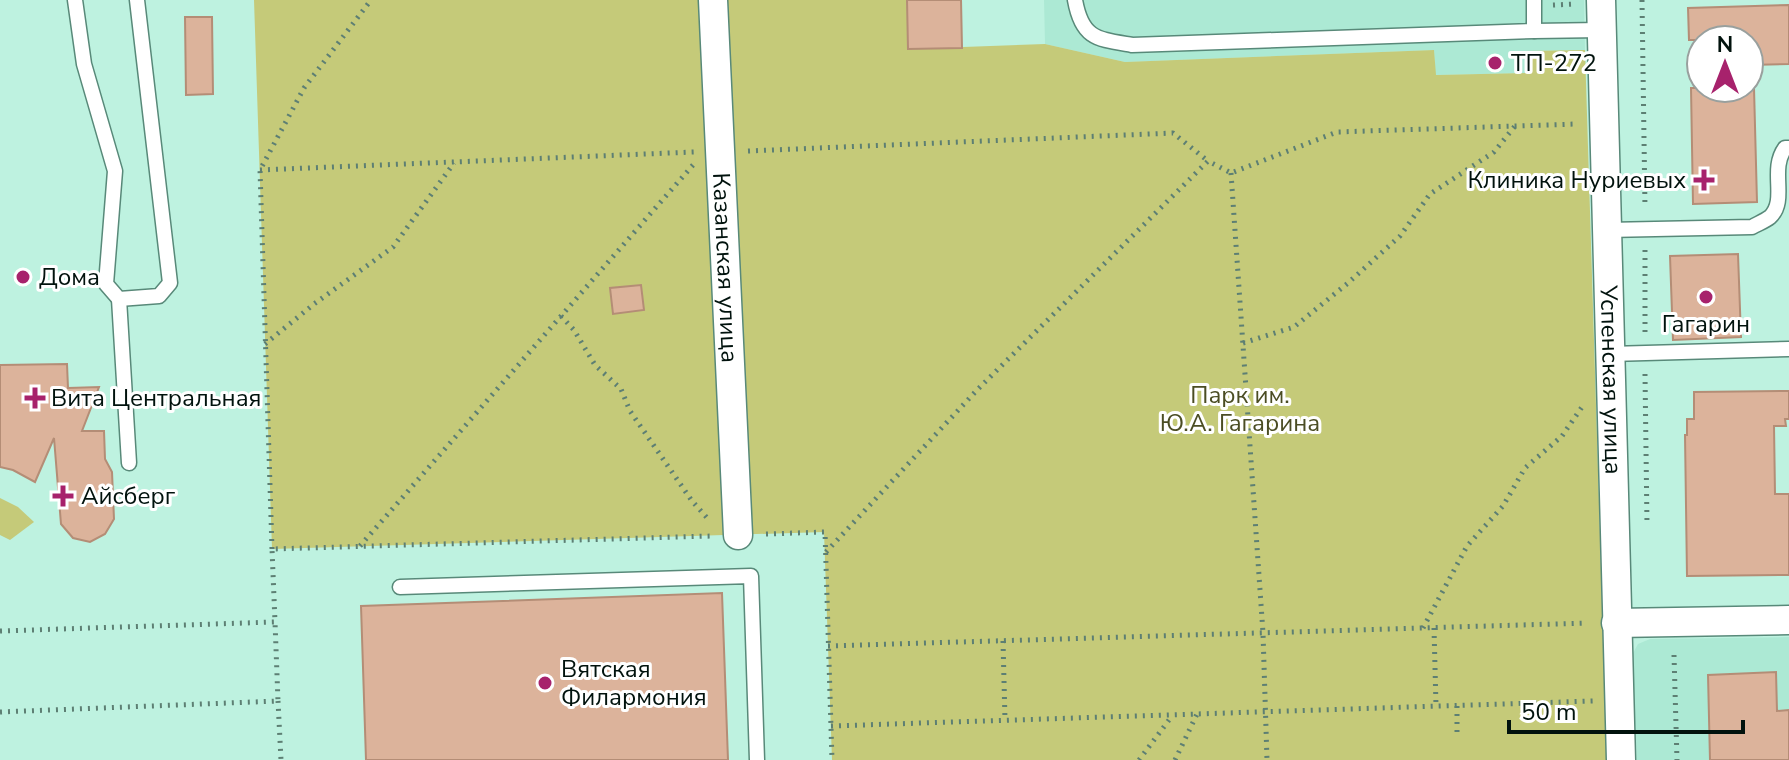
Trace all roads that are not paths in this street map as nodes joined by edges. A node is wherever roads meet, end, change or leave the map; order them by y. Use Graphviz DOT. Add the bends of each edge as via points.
graph roads {
  1 [pos="75,0"];
  2 [pos="137,0"];
  3 [pos="713,0"];
  4 [pos="1075,0"];
  5 [pos="1534,0"];
  6 [pos="1601,0"];
  7 [pos="1601,30"];
  8 [pos="1534,31"];
  9 [pos="1789,148"];
  10 [pos="1607,230"];
  11 [pos="119,299"];
  12 [pos="1789,349"];
  13 [pos="1610,354"];
  14 [pos="129,463"];
  15 [pos="725,529"];
  16 [pos="400,587"];
  17 [pos="1789,620"];
  18 [pos="1616,623"];
  19 [pos="757,760"];
  20 [pos="1621,760"];
  1 -- 11 [label="lane" via="84,64 115,171 106,284"];
  2 -- 11 [label="lane" via="170,283 159,296"];
  3 -- 15 [label="street, Казанская улица" via="721,152"];
  4 -- 8 [label="lane" via="1082,26 1099,39 1132,45"];
  5 -- 8 [label="lane"];
  6 -- 7 [label="street, Успенская улица"];
  7 -- 8 [label="lane"];
  7 -- 10 [label="street, Успенская улица"];
  9 -- 10 [label="lane" via="1778,158 1778,201 1771,217 1752,227"];
  10 -- 13 [label="street, Успенская улица"];
  11 -- 14 [label="lane"];
  12 -- 13 [label="lane"];
  13 -- 18 [label="street, Успенская улица"];
  16 -- 19 [label="lane" via="751,576"];
  17 -- 18 [label="street"];
  18 -- 20 [label="street, Успенская улица"];
}
